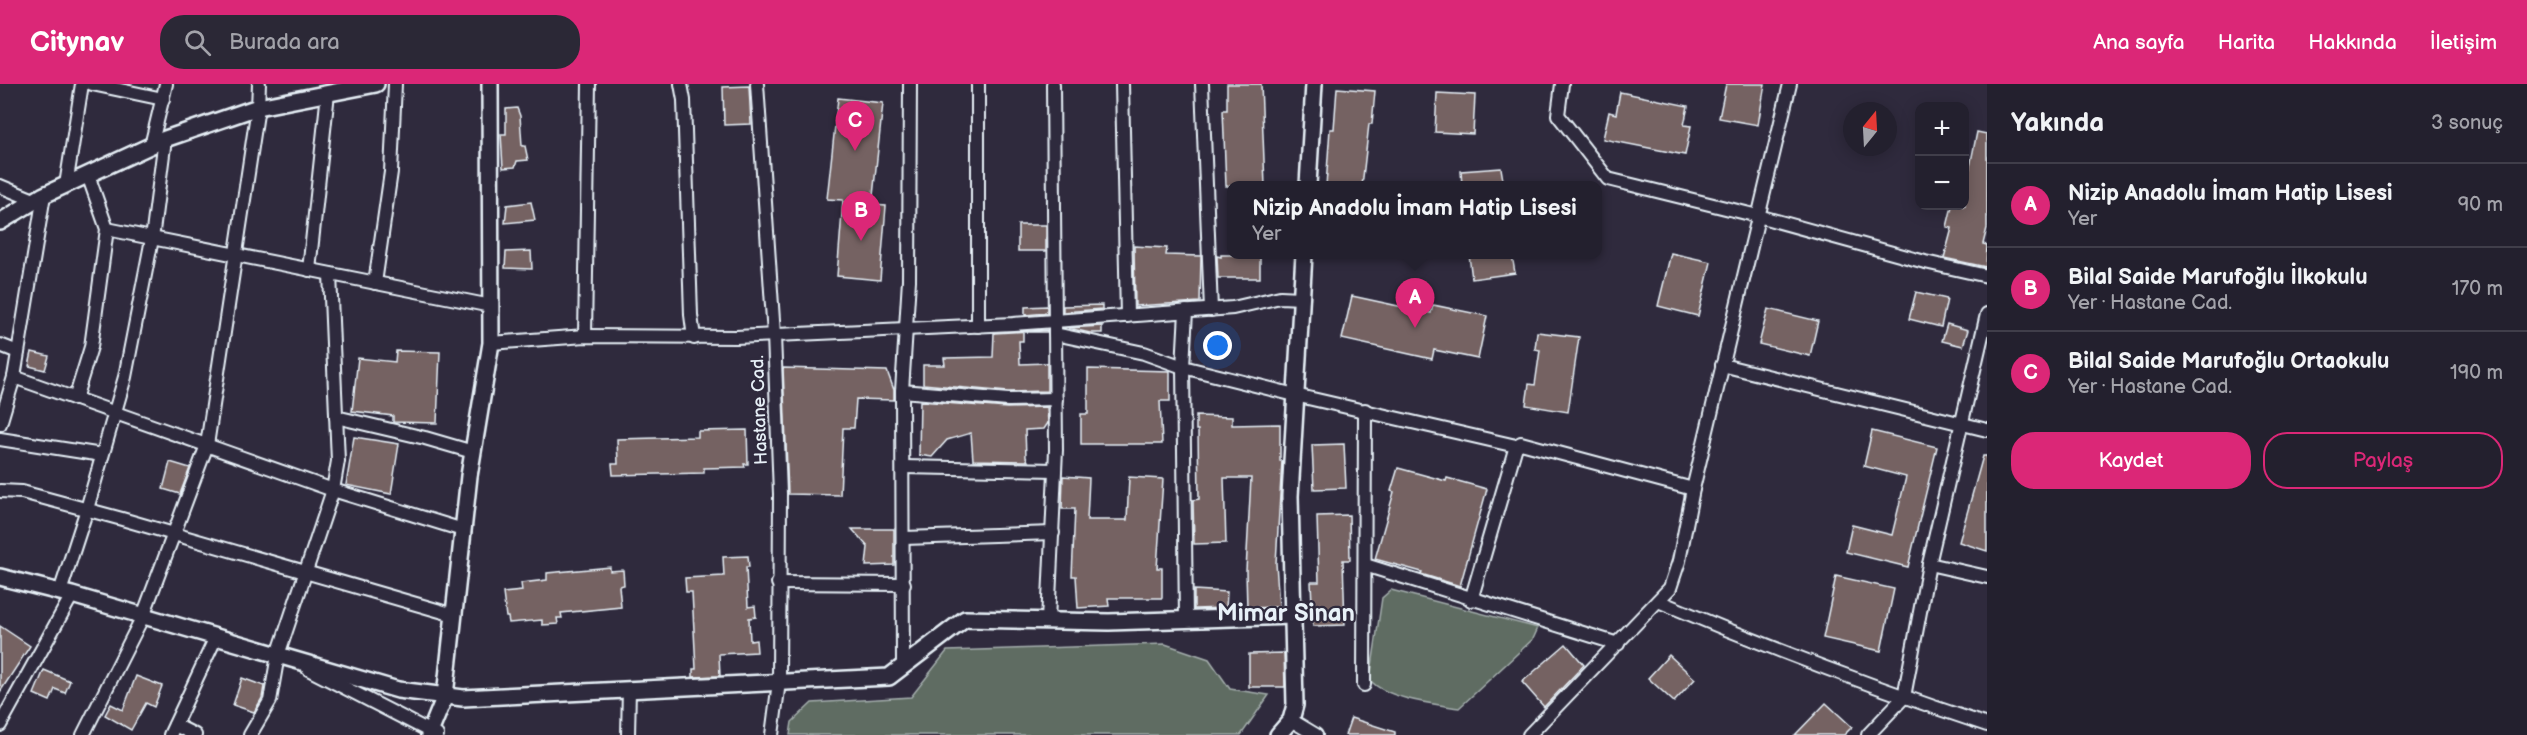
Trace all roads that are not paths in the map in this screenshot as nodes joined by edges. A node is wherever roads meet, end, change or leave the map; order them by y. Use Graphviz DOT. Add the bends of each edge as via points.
graph roads {
  1 [pos="82,84"];
  2 [pos="92,84"];
  3 [pos="166,84"];
  4 [pos="259,84"];
  5 [pos="376,84"];
  6 [pos="395,84"];
  7 [pos="490,84"];
  8 [pos="589,84"];
  9 [pos="681,84"];
  10 [pos="756,84"];
  11 [pos="910,84"];
  12 [pos="978,84"];
  13 [pos="1053,84"];
  14 [pos="1122,84"];
  15 [pos="1202,84"];
  16 [pos="1314,84"];
  17 [pos="1562,84"];
  18 [pos="1790,84"];
  19 [pos="348,86"];
  20 [pos="328,93"];
  21 [pos="163,99"];
  22 [pos="258,107"];
  23 [pos="165,139"];
  24 [pos="150,146"];
  25 [pos="88,175"];
  26 [pos="1308,181"];
  27 [pos="66,185"];
  28 [pos="0,186"];
  29 [pos="39,198"];
  30 [pos="1758,216"];
  31 [pos="0,222"];
  32 [pos="107,229"];
  33 [pos="152,239"];
  34 [pos="235,255"];
  35 [pos="1304,259"];
  36 [pos="309,270"];
  37 [pos="330,274"];
  38 [pos="1987,276"];
  39 [pos="375,283"];
  40 [pos="1301,298"];
  41 [pos="491,306"];
  42 [pos="1211,310"];
  43 [pos="1186,312"];
  44 [pos="1987,314"];
  45 [pos="1127,316"];
  46 [pos="978,326"];
  47 [pos="1054,327"];
  48 [pos="906,329"];
  49 [pos="774,335"];
  50 [pos="585,336"];
  51 [pos="694,338"];
  52 [pos="491,342"];
  53 [pos="0,345"];
  54 [pos="18,352"];
  55 [pos="1722,365"];
  56 [pos="1184,367"];
  57 [pos="14,377"];
  58 [pos="902,391"];
  59 [pos="1295,395"];
  60 [pos="75,399"];
  61 [pos="1056,399"];
  62 [pos="1365,410"];
  63 [pos="113,412"];
  64 [pos="336,417"];
  65 [pos="1961,423"];
  66 [pos="0,424"];
  67 [pos="1987,430"];
  68 [pos="0,439"];
  69 [pos="207,445"];
  70 [pos="1516,446"];
  71 [pos="473,452"];
  72 [pos="102,455"];
  73 [pos="903,467"];
  74 [pos="1056,470"];
  75 [pos="1693,489"];
  76 [pos="333,490"];
  77 [pos="0,491"];
  78 [pos="87,509"];
  79 [pos="463,530"];
  80 [pos="1053,533"];
  81 [pos="175,534"];
  82 [pos="904,538"];
  83 [pos="1929,564"];
  84 [pos="1365,565"];
  85 [pos="304,571"];
  86 [pos="0,577"];
  87 [pos="1987,578"];
  88 [pos="778,583"];
  89 [pos="904,584"];
  90 [pos="66,594"];
  91 [pos="1471,600"];
  92 [pos="1658,601"];
  93 [pos="454,615"];
  94 [pos="143,616"];
  95 [pos="1293,616"];
  96 [pos="1186,618"];
  97 [pos="1048,621"];
  98 [pos="216,637"];
  99 [pos="1618,644"];
  100 [pos="282,656"];
  101 [pos="903,667"];
  102 [pos="779,682"];
  103 [pos="1364,685"];
  104 [pos="629,689"];
  105 [pos="445,696"];
  106 [pos="1904,698"];
  107 [pos="1291,720"];
  108 [pos="0,725"];
  109 [pos="1987,725"];
  110 [pos="172,730"];
  111 [pos="433,734"];
  112 [pos="83,735"];
  113 [pos="195,735"];
  114 [pos="250,735"];
  115 [pos="628,735"];
  116 [pos="772,735"];
  117 [pos="1278,735"];
  118 [pos="1316,735"];
  119 [pos="1529,735"];
  120 [pos="1868,735"];
  1 -- 27 [label="street"];
  2 -- 21 [label="street"];
  3 -- 21 [label="street"];
  4 -- 22 [label="street"];
  5 -- 19 [label="street"];
  6 -- 39 [label="street" via="391,172"];
  7 -- 41 [label="street"];
  8 -- 50 [label="street"];
  9 -- 51 [label="street"];
  10 -- 49 [label="street, Hastane Cad."];
  11 -- 48 [label="street"];
  12 -- 46 [label="street"];
  13 -- 47 [label="street"];
  14 -- 45 [label="street"];
  15 -- 42 [label="street"];
  16 -- 26 [label="street"];
  17 -- 30 [label="street" via="1558,115 1608,179"];
  18 -- 30 [label="street"];
  19 -- 20 [label="street"];
  20 -- 22 [label="street"];
  20 -- 36 [label="street"];
  21 -- 24 [label="street"];
  22 -- 23 [label="street"];
  22 -- 34 [label="street"];
  23 -- 24 [label="street"];
  23 -- 33 [label="street"];
  24 -- 25 [label="street"];
  25 -- 27 [label="street"];
  25 -- 32 [label="street"];
  27 -- 29 [label="street"];
  28 -- 29 [label="street"];
  29 -- 31 [label="street"];
  29 -- 54 [label="street"];
  30 -- 38 [label="street"];
  30 -- 55 [label="street"];
  32 -- 33 [label="street"];
  32 -- 60 [label="street" via="91,347"];
  33 -- 34 [label="street"];
  33 -- 63 [label="street" via="124,377"];
  34 -- 36 [label="street"];
  34 -- 69 [label="street"];
  35 -- 40 [label="street"];
  36 -- 37 [label="street"];
  37 -- 39 [label="street"];
  37 -- 64 [label="street"];
  39 -- 41 [label="street"];
  40 -- 42 [label="street" via="1280,297"];
  40 -- 59 [label="street"];
  41 -- 52 [label="street"];
  42 -- 43 [label="street"];
  43 -- 45 [label="street"];
  43 -- 56 [label="street"];
  44 -- 65 [label="street"];
  45 -- 47 [label="street"];
  46 -- 47 [label="street"];
  46 -- 48 [label="street"];
  47 -- 56 [label="street"];
  47 -- 61 [label="street"];
  48 -- 49 [label="street"];
  48 -- 58 [label="street"];
  49 -- 51 [label="street"];
  49 -- 88 [label="street, Hastane Cad." via="780,494"];
  50 -- 51 [label="street"];
  50 -- 52 [label="street"];
  52 -- 71 [label="street"];
  53 -- 54 [label="street"];
  54 -- 57 [label="street"];
  55 -- 65 [label="street"];
  55 -- 75 [label="street"];
  56 -- 59 [label="street"];
  56 -- 96 [label="street"];
  57 -- 60 [label="street"];
  57 -- 66 [label="street"];
  58 -- 61 [label="street" via="1008,400"];
  58 -- 73 [label="street"];
  59 -- 62 [label="street"];
  59 -- 95 [label="street" via="1290,496"];
  60 -- 63 [label="street"];
  61 -- 74 [label="street"];
  62 -- 70 [label="street"];
  62 -- 84 [label="street"];
  63 -- 69 [label="street"];
  63 -- 72 [label="street"];
  64 -- 71 [label="street"];
  64 -- 76 [label="street" via="338,461"];
  65 -- 67 [label="street"];
  65 -- 83 [label="street"];
  68 -- 72 [label="street"];
  69 -- 76 [label="street"];
  69 -- 81 [label="street"];
  70 -- 75 [label="street" via="1521,443"];
  70 -- 91 [label="street"];
  71 -- 79 [label="street"];
  72 -- 78 [label="street"];
  73 -- 74 [label="street"];
  73 -- 82 [label="street"];
  74 -- 80 [label="street"];
  75 -- 92 [label="street" via="1679,561 1670,588"];
  76 -- 79 [label="street"];
  76 -- 85 [label="street"];
  77 -- 78 [label="street" via="22,492"];
  78 -- 81 [label="street"];
  78 -- 90 [label="street"];
  79 -- 93 [label="street"];
  80 -- 82 [label="street"];
  80 -- 97 [label="street"];
  81 -- 85 [label="street"];
  81 -- 94 [label="street"];
  82 -- 89 [label="street"];
  83 -- 87 [label="street"];
  83 -- 106 [label="street"];
  84 -- 91 [label="street"];
  84 -- 103 [label="street"];
  85 -- 93 [label="street"];
  85 -- 100 [label="street"];
  86 -- 90 [label="street"];
  88 -- 89 [label="street"];
  88 -- 102 [label="street, Hastane Cad."];
  89 -- 101 [label="street"];
  90 -- 94 [label="street"];
  90 -- 108 [label="street"];
  91 -- 99 [label="street"];
  92 -- 99 [label="street"];
  92 -- 106 [label="street" via="1774,650"];
  93 -- 105 [label="street"];
  94 -- 98 [label="street"];
  94 -- 112 [label="street"];
  95 -- 96 [label="street"];
  95 -- 107 [label="street" via="1295,705"];
  96 -- 97 [label="street"];
  97 -- 101 [label="street" via="965,619"];
  98 -- 100 [label="street"];
  98 -- 110 [label="street"];
  99 -- 119 [label="street"];
  100 -- 105 [label="street" via="398,690"];
  100 -- 111 [label="street"];
  100 -- 114 [label="street" via="270,701"];
  101 -- 102 [label="street" via="889,677"];
  102 -- 104 [label="street"];
  102 -- 116 [label="street, Hastane Cad."];
  104 -- 105 [label="street"];
  104 -- 115 [label="street"];
  105 -- 111 [label="street"];
  106 -- 109 [label="street"];
  106 -- 120 [label="street"];
  107 -- 117 [label="street"];
  107 -- 118 [label="street"];
  110 -- 113 [label="street"];
}
